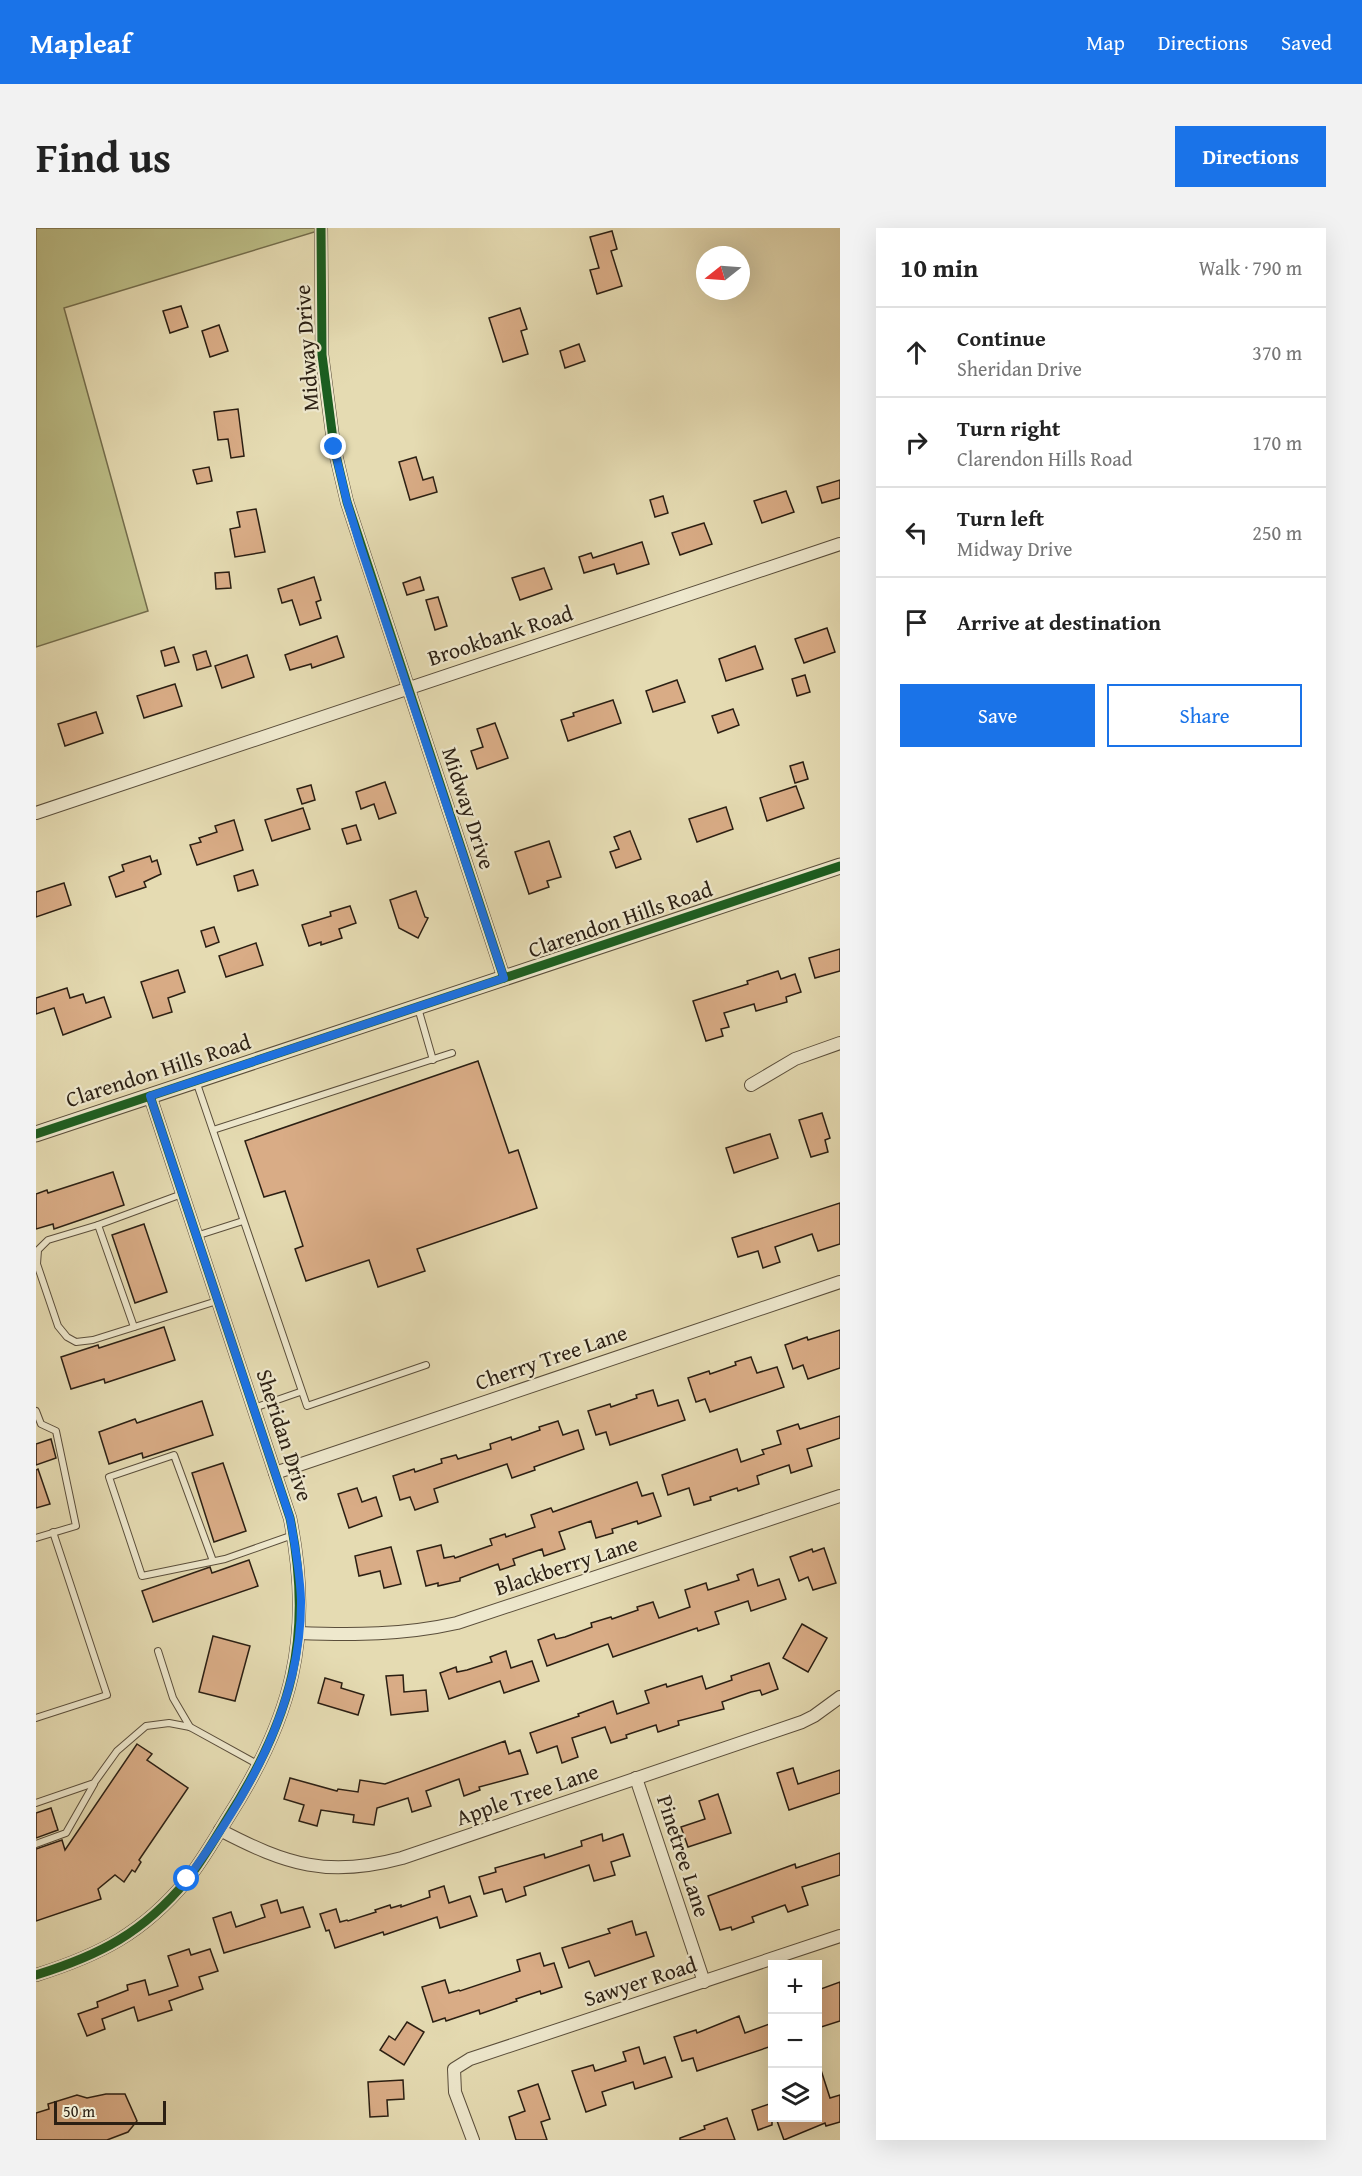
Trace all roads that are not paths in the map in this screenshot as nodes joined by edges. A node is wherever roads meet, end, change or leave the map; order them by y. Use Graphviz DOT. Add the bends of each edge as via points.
graph roads {
  1 [pos="321,228"];
  2 [pos="840,544"];
  3 [pos="408,688"];
  4 [pos="36,813"];
  5 [pos="840,866"];
  6 [pos="504,978"];
  7 [pos="417,1007"];
  8 [pos="840,1043"];
  9 [pos="452,1053"];
  10 [pos="433,1060"];
  11 [pos="196,1081"];
  12 [pos="751,1085"];
  13 [pos="150,1096"];
  14 [pos="213,1130"];
  15 [pos="36,1134"];
  16 [pos="182,1194"];
  17 [pos="243,1221"];
  18 [pos="98,1225"];
  19 [pos="196,1236"];
  20 [pos="840,1282"];
  21 [pos="218,1300"];
  22 [pos="134,1327"];
  23 [pos="426,1365"];
  24 [pos="300,1392"];
  25 [pos="254,1408"];
  26 [pos="36,1411"];
  27 [pos="275,1473"];
  28 [pos="840,1496"];
  29 [pos="53,1532"];
  30 [pos="293,1535"];
  31 [pos="36,1538"];
  32 [pos="213,1561"];
  33 [pos="299,1633"];
  34 [pos="158,1651"];
  35 [pos="840,1697"];
  36 [pos="36,1718"];
  37 [pos="190,1727"];
  38 [pos="259,1766"];
  39 [pos="636,1778"];
  40 [pos="94,1783"];
  41 [pos="36,1803"];
  42 [pos="220,1830"];
  43 [pos="36,1844"];
  44 [pos="840,1936"];
  45 [pos="36,1976"];
  46 [pos="704,1982"];
  47 [pos="473,2140"];
  1 -- 3 [label="street, Midway Drive" via="322,355 334,447 347,502"];
  2 -- 3 [label="street, Brookbank Road"];
  3 -- 4 [label="street, Brookbank Road"];
  3 -- 6 [label="street, Midway Drive"];
  5 -- 6 [label="street, Clarendon Hills Road"];
  6 -- 7 [label="street, Clarendon Hills Road"];
  7 -- 10 [label="lane"];
  7 -- 11 [label="street, Clarendon Hills Road"];
  8 -- 12 [label="street" via="795,1059"];
  9 -- 10 [label="lane"];
  10 -- 14 [label="lane"];
  11 -- 13 [label="street, Clarendon Hills Road"];
  11 -- 14 [label="lane"];
  13 -- 15 [label="street, Clarendon Hills Road"];
  13 -- 16 [label="street, Sheridan Drive"];
  14 -- 17 [label="lane"];
  16 -- 18 [label="lane"];
  16 -- 19 [label="street, Sheridan Drive"];
  17 -- 19 [label="lane"];
  17 -- 24 [label="lane"];
  18 -- 22 [label="lane"];
  18 -- 22 [label="lane" via="48,1240 38,1250 37,1264 58,1326 76,1342"];
  19 -- 21 [label="street, Sheridan Drive"];
  20 -- 27 [label="street, Cherry Tree Lane"];
  21 -- 22 [label="lane"];
  21 -- 25 [label="street, Sheridan Drive"];
  23 -- 24 [label="lane" via="307,1406"];
  24 -- 25 [label="lane"];
  25 -- 27 [label="street, Sheridan Drive"];
  26 -- 29 [label="lane" via="41,1424 56,1431 76,1526"];
  27 -- 30 [label="street, Sheridan Drive"];
  28 -- 33 [label="street, Blackberry Lane" via="457,1623 396,1634"];
  29 -- 31 [label="lane"];
  29 -- 36 [label="lane" via="107,1695"];
  30 -- 32 [label="lane"];
  30 -- 33 [label="street, Sheridan Drive" via="300,1584"];
  32 -- 32 [label="lane" via="174,1455 109,1477 142,1576"];
  33 -- 38 [label="street, Sheridan Drive" via="290,1687"];
  34 -- 37 [label="lane" via="172,1698"];
  35 -- 39 [label="street, Apple Tree Lane" via="802,1722"];
  37 -- 38 [label="lane"];
  37 -- 40 [label="lane" via="169,1723 146,1726 117,1751"];
  38 -- 42 [label="street, Sheridan Drive"];
  39 -- 42 [label="street, Apple Tree Lane" via="372,1866 305,1864 264,1852"];
  39 -- 46 [label="street, Pinetree Lane"];
  40 -- 41 [label="lane"];
  40 -- 43 [label="lane" via="66,1833"];
  42 -- 45 [label="street, Sheridan Drive" via="187,1879 136,1929 97,1953"];
  44 -- 46 [label="street, Sawyer Road"];
  46 -- 47 [label="street, Sawyer Road" via="470,2059 454,2069 455,2092"];
}
